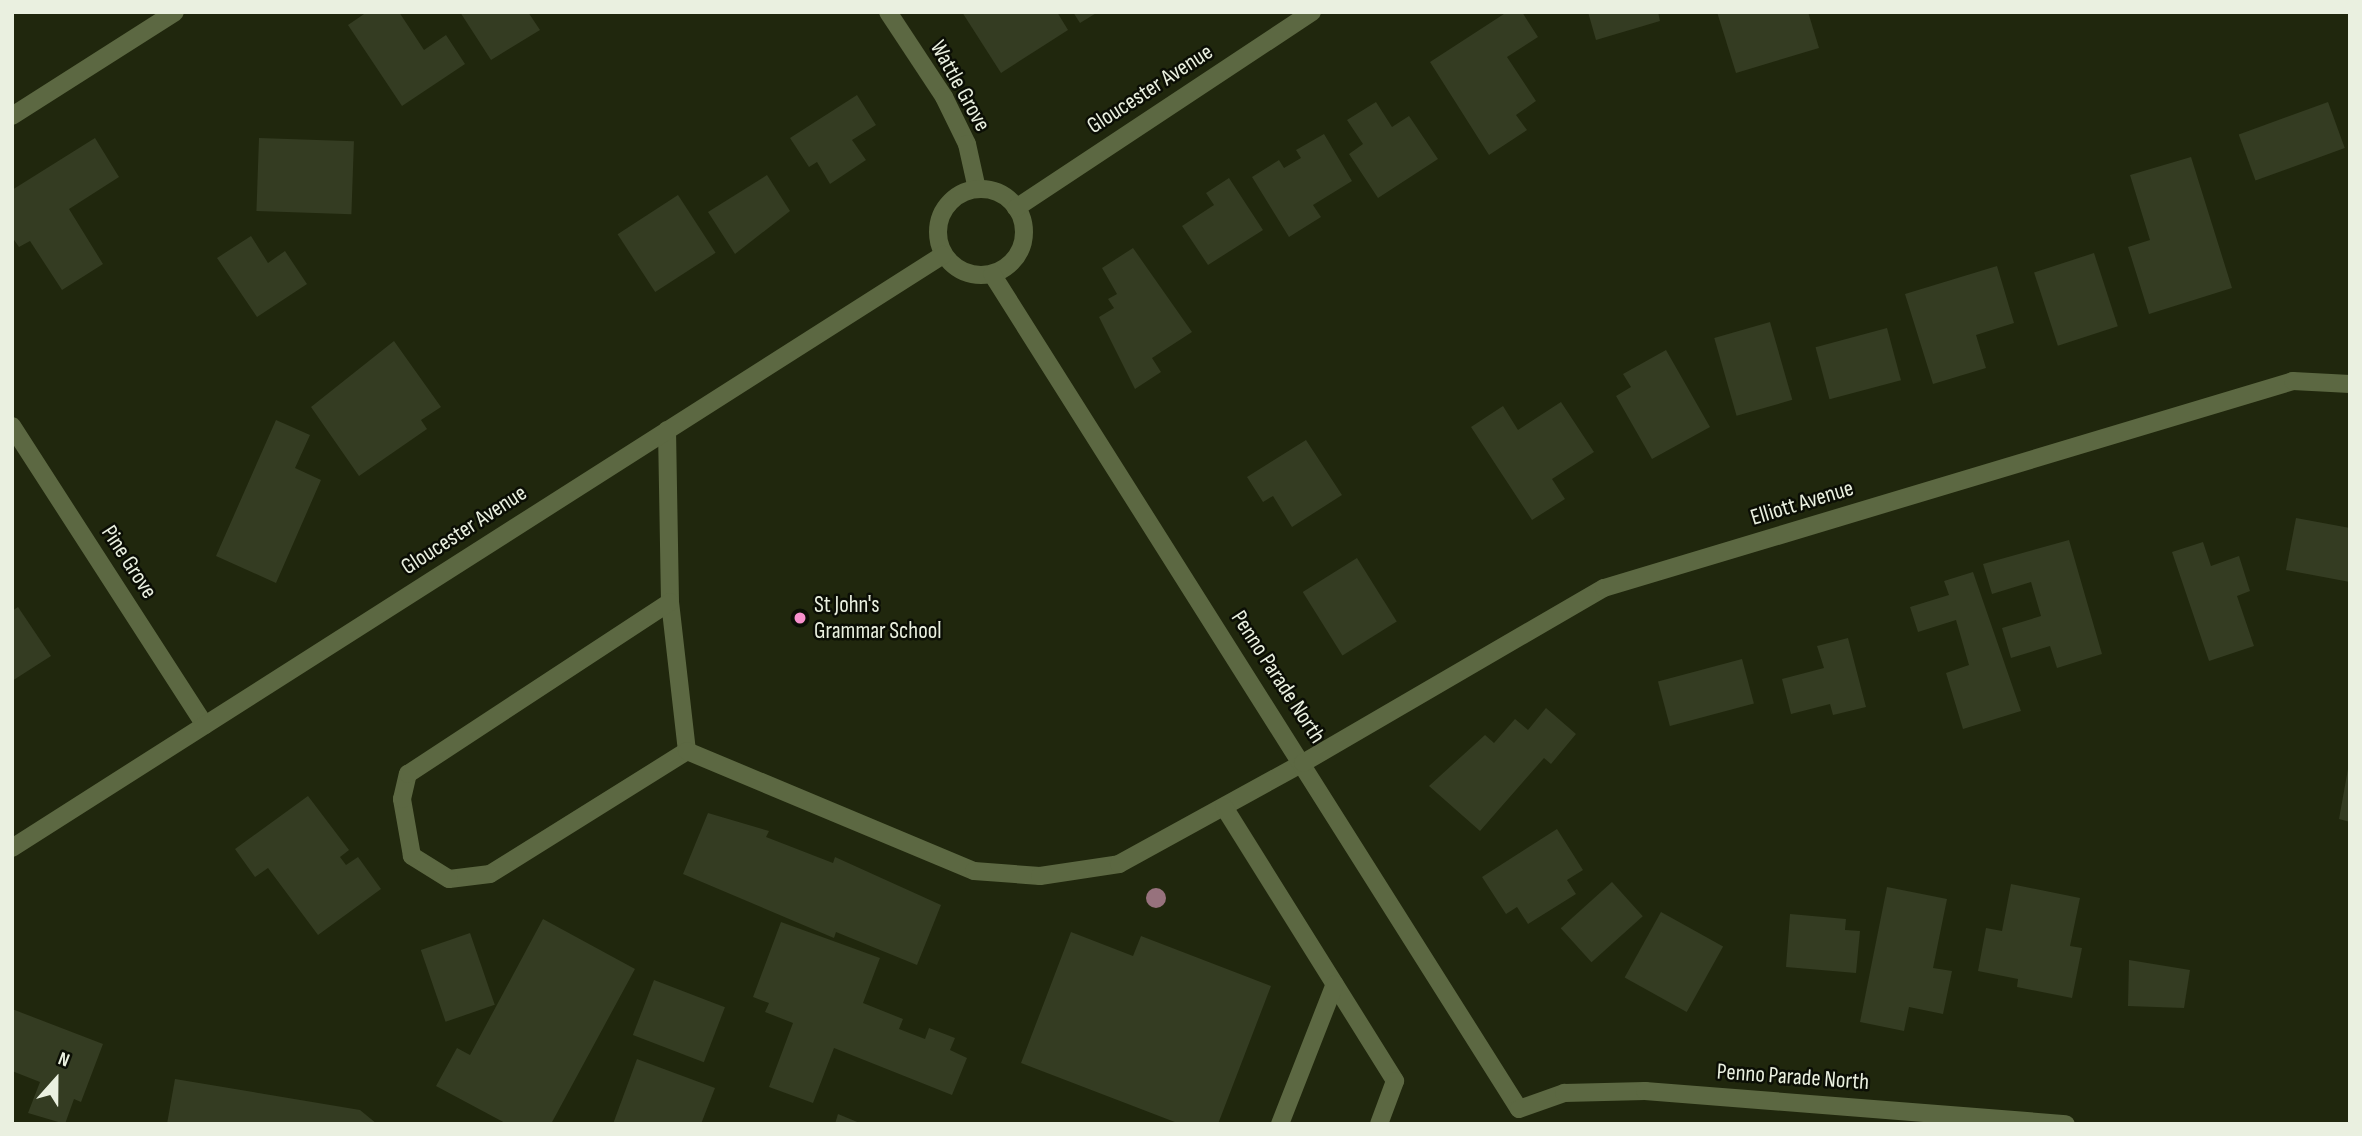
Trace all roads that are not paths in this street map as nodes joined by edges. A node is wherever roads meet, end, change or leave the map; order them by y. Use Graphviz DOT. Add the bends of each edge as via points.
graph roads {
  1 [pos="175,12"];
  2 [pos="888,12"];
  3 [pos="1312,12"];
  4 [pos="12,116"];
  5 [pos="977,189"];
  6 [pos="1016,208"];
  7 [pos="943,255"];
  8 [pos="992,274"];
  9 [pos="2350,384"];
  10 [pos="12,426"];
  11 [pos="667,429"];
  12 [pos="670,602"];
  13 [pos="205,724"];
  14 [pos="687,751"];
  15 [pos="1303,763"];
  16 [pos="1224,807"];
  17 [pos="12,848"];
  18 [pos="1335,984"];
  19 [pos="1516,1116"];
  20 [pos="1280,1124"];
  21 [pos="1379,1124"];
  22 [pos="2066,1124"];
  1 -- 4 [label="street"];
  2 -- 5 [label="street, Wattle Grove" via="944,97 967,144"];
  3 -- 6 [label="street, Gloucester Avenue"];
  5 -- 6 [label="street" via="999,194"];
  5 -- 7 [label="street" via="963,193 942,212"];
  6 -- 8 [label="street" via="1022,247"];
  7 -- 8 [label="street" via="965,272"];
  7 -- 11 [label="street, Gloucester Avenue"];
  8 -- 15 [label="street, Penno Parade North"];
  9 -- 15 [label="street, Elliott Avenue" via="2293,381 1604,588"];
  10 -- 13 [label="street, Pine Grove"];
  11 -- 12 [label="street"];
  11 -- 13 [label="street, Gloucester Avenue"];
  12 -- 14 [label="street"];
  12 -- 14 [label="street" via="408,774 403,828 412,856 449,879 490,874"];
  13 -- 17 [label="street, Gloucester Avenue"];
  14 -- 16 [label="street, Elliott Avenue" via="974,871 1040,876 1119,864"];
  15 -- 16 [label="street, Elliott Avenue"];
  15 -- 19 [label="street, Penno Parade North"];
  16 -- 18 [label="street"];
  18 -- 20 [label="street"];
  18 -- 21 [label="street" via="1395,1081"];
  19 -- 22 [label="street, Penno Parade North" via="1564,1093 1645,1091"];
}
